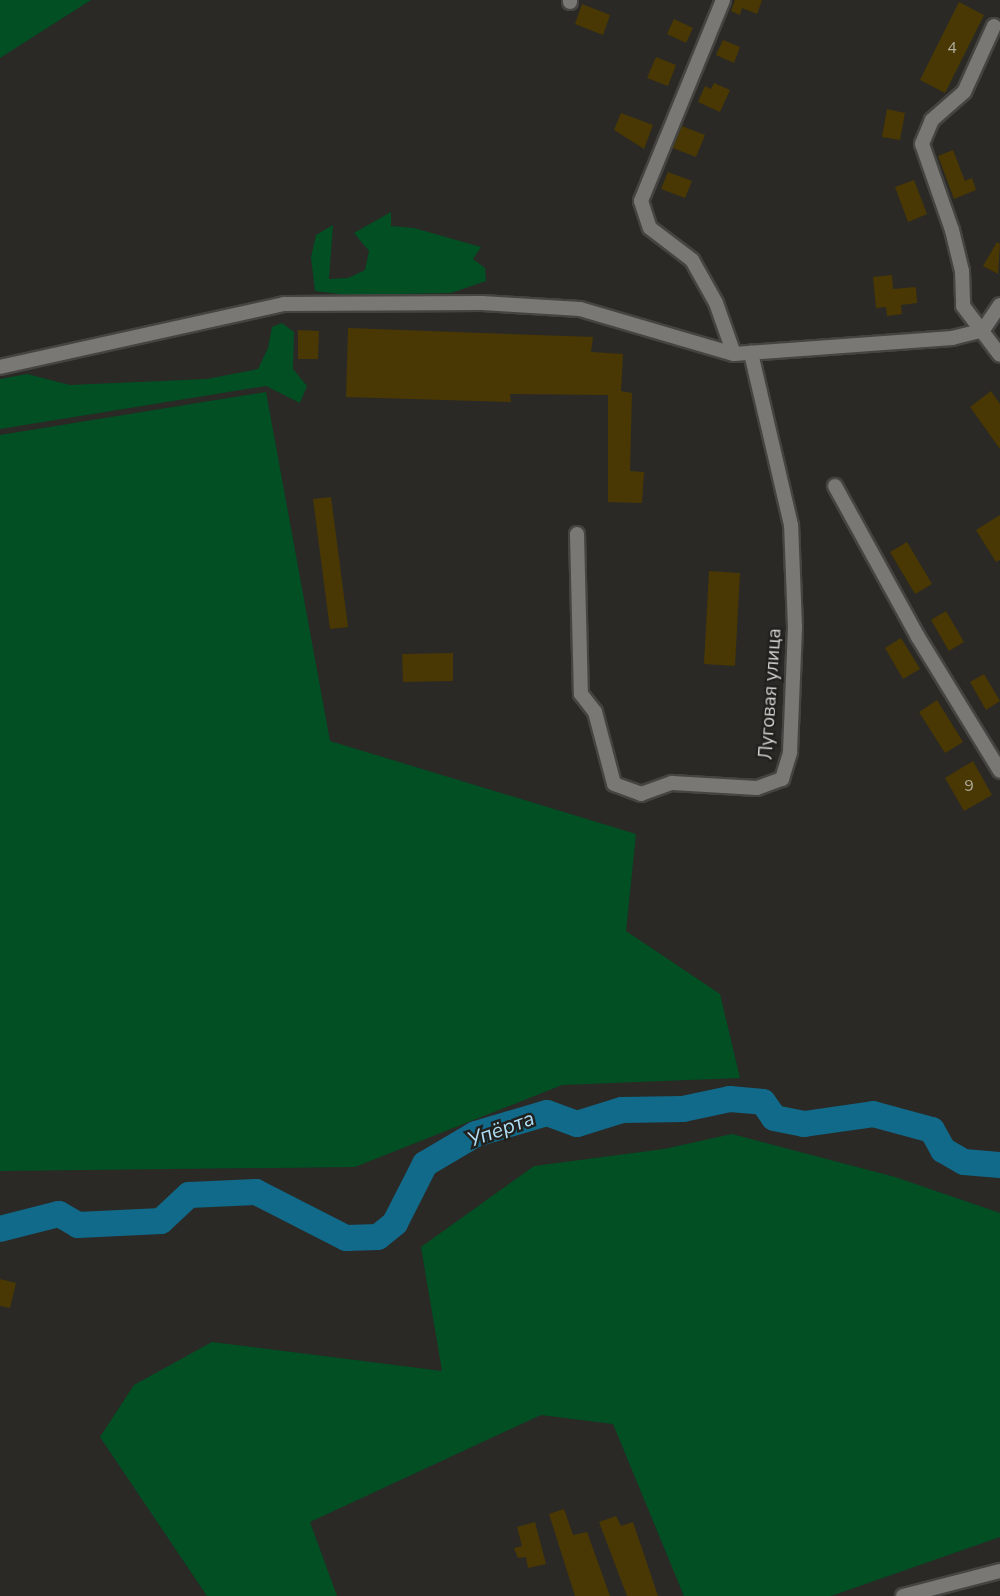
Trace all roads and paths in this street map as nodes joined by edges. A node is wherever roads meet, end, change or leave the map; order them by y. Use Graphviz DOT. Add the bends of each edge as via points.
graph roads {
  1 [pos="723,0"];
  2 [pos="993,26"];
  3 [pos="1000,305"];
  4 [pos="983,330"];
  5 [pos="751,353"];
  6 [pos="734,354"];
  7 [pos="1000,355"];
  8 [pos="0,368"];
  9 [pos="835,486"];
  10 [pos="577,534"];
  11 [pos="1000,771"];
  12 [pos="1000,1571"];
  13 [pos="903,1596"];
  1 -- 6 [label="street" via="640,201 650,228 692,260 716,303"];
  2 -- 4 [label="street" via="964,92 932,120 922,144 957,251 963,306"];
  3 -- 4 [label="street"];
  4 -- 5 [label="street" via="952,338"];
  4 -- 7 [label="street"];
  5 -- 6 [label="street"];
  5 -- 10 [label="street, Луговая улица" via="791,525 795,626 790,752 782,779 757,788 672,783 641,793 614,783 595,712 581,694"];
  6 -- 8 [label="street" via="580,309 482,303 284,304"];
  9 -- 11 [label="street" via="918,637"];
  12 -- 13 [label="street"];
}
